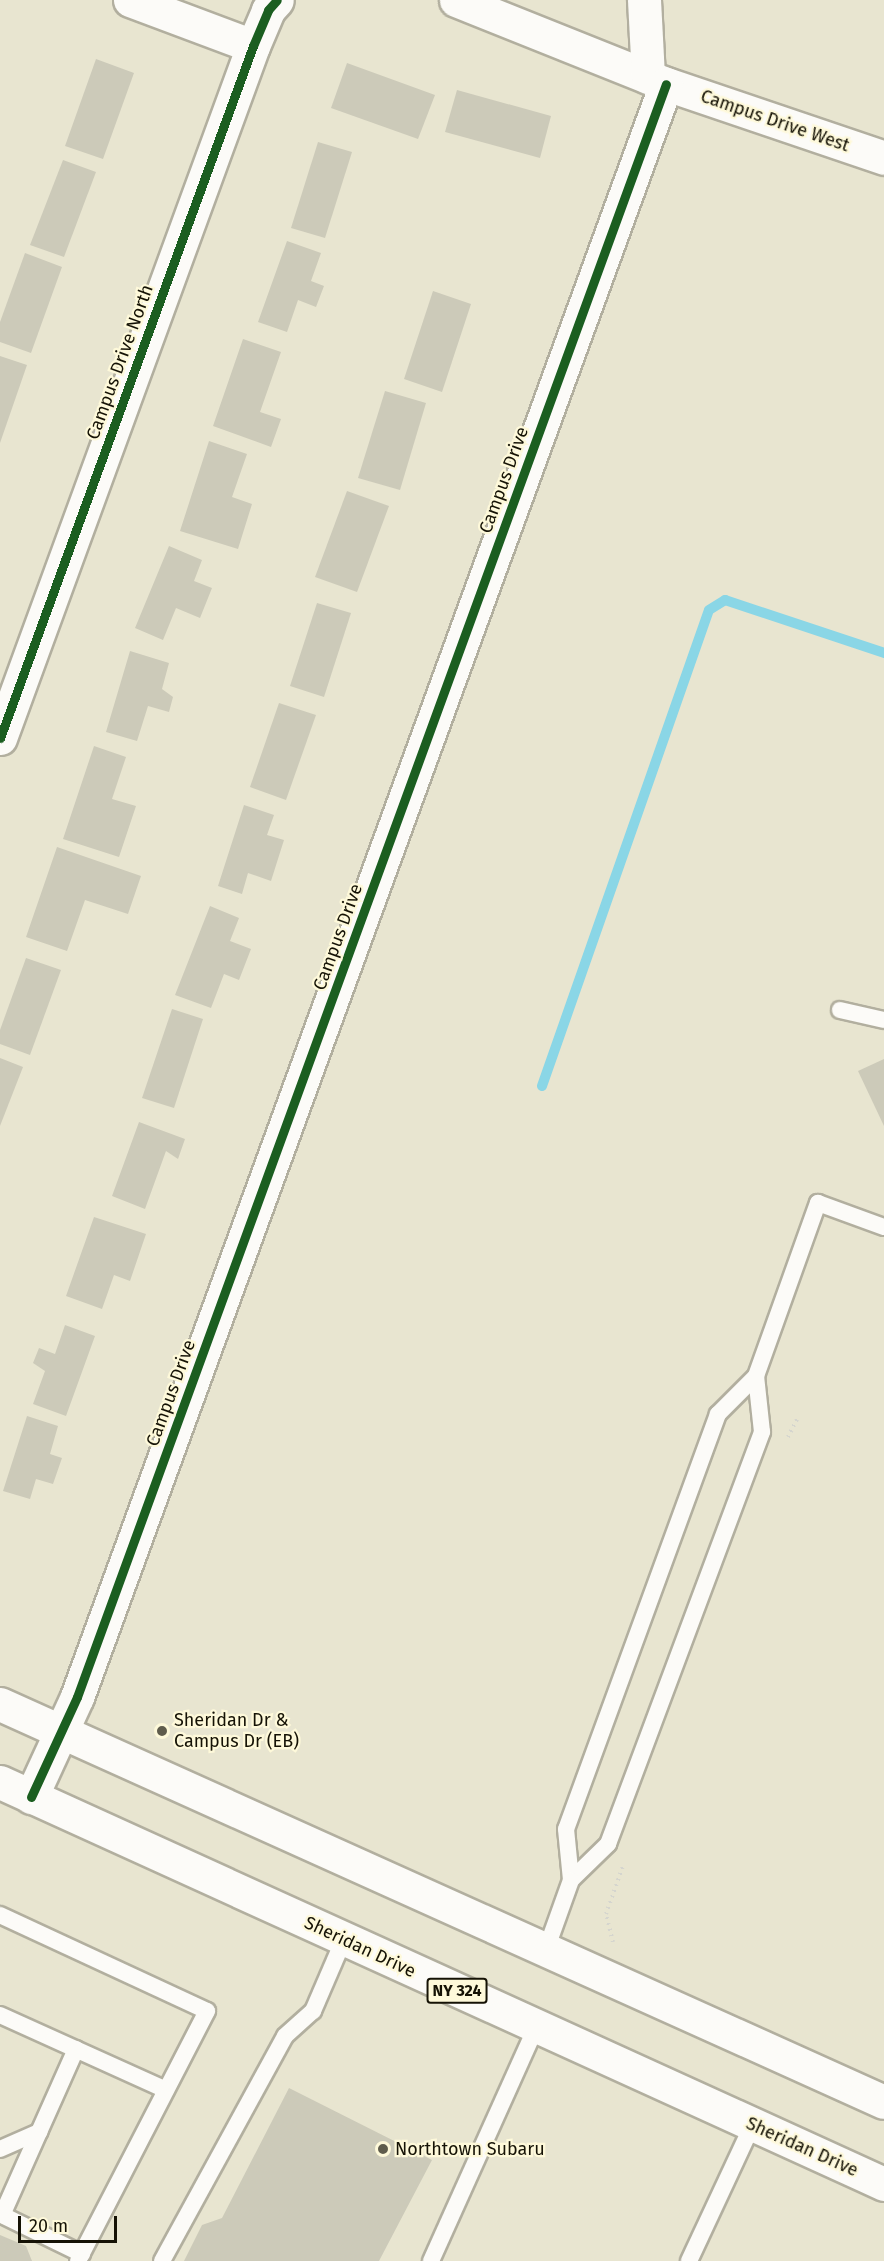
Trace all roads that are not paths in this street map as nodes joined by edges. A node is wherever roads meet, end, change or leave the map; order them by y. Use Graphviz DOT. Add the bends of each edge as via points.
graph roads {
  1 [pos="130,0"];
  2 [pos="277,0"];
  3 [pos="456,0"];
  4 [pos="644,0"];
  5 [pos="253,46"];
  6 [pos="657,81"];
  7 [pos="884,158"];
  8 [pos="0,738"];
  9 [pos="840,1010"];
  10 [pos="884,1020"];
  11 [pos="884,1227"];
  12 [pos="756,1376"];
  13 [pos="0,1704"];
  14 [pos="61,1731"];
  15 [pos="0,1782"];
  16 [pos="31,1797"];
  17 [pos="572,1880"];
  18 [pos="0,1915"];
  19 [pos="344,1939"];
  20 [pos="546,1950"];
  21 [pos="0,2015"];
  22 [pos="536,2027"];
  23 [pos="76,2049"];
  24 [pos="166,2090"];
  25 [pos="884,2102"];
  26 [pos="753,2124"];
  27 [pos="39,2132"];
  28 [pos="0,2149"];
  29 [pos="884,2184"];
  30 [pos="1,2214"];
  31 [pos="80,2257"];
  32 [pos="162,2261"];
  33 [pos="431,2261"];
  34 [pos="689,2261"];
  1 -- 5 [label="street"];
  2 -- 5 [label="street, Campus Drive North" via="268,10"];
  3 -- 6 [label="street"];
  4 -- 6 [label="street, Campus Drive"];
  5 -- 8 [label="street, Campus Drive North"];
  6 -- 7 [label="street, Campus Drive West"];
  6 -- 14 [label="street, Campus Drive" via="86,1675"];
  9 -- 10 [label="lane"];
  11 -- 12 [label="lane" via="818,1203"];
  12 -- 17 [label="lane" via="718,1414 566,1829"];
  12 -- 17 [label="lane" via="762,1432 758,1443 608,1844"];
  13 -- 14 [label="street"];
  14 -- 16 [label="street, Campus Drive"];
  14 -- 20 [label="street"];
  15 -- 16 [label="street, Sheridan Drive / NY 324"];
  16 -- 19 [label="street, Sheridan Drive / NY 324"];
  17 -- 20 [label="lane"];
  18 -- 24 [label="lane" via="207,2011"];
  19 -- 22 [label="street, Sheridan Drive / NY 324"];
  19 -- 32 [label="lane" via="313,2011 285,2037"];
  20 -- 25 [label="street"];
  21 -- 23 [label="lane"];
  22 -- 26 [label="street, Sheridan Drive / NY 324"];
  22 -- 33 [label="lane"];
  23 -- 24 [label="lane"];
  23 -- 27 [label="lane"];
  24 -- 31 [label="lane"];
  26 -- 29 [label="street, Sheridan Drive / NY 324"];
  26 -- 34 [label="lane"];
  27 -- 28 [label="lane"];
  27 -- 30 [label="lane"];
  30 -- 31 [label="lane"];
}
